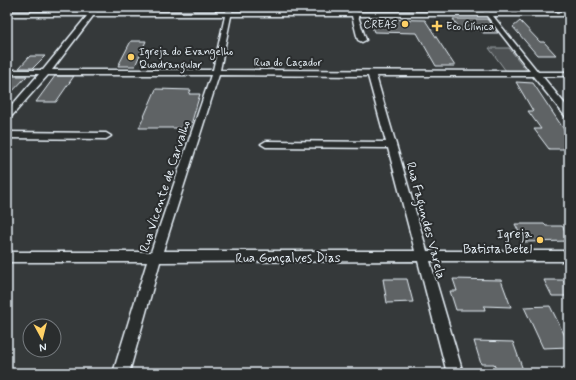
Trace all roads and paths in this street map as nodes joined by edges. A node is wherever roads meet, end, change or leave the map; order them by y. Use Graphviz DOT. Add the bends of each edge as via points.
graph roads {
  1 [pos="97,7"];
  2 [pos="352,7"];
  3 [pos="483,7"];
  4 [pos="229,11"];
  5 [pos="7,14"];
  6 [pos="489,14"];
  7 [pos="569,14"];
  8 [pos="90,15"];
  9 [pos="355,15"];
  10 [pos="362,40"];
  11 [pos="7,72"];
  12 [pos="45,73"];
  13 [pos="216,73"];
  14 [pos="372,74"];
  15 [pos="534,74"];
  16 [pos="569,74"];
  17 [pos="569,115"];
  18 [pos="7,116"];
  19 [pos="7,135"];
  20 [pos="106,136"];
  21 [pos="266,144"];
  22 [pos="392,145"];
  23 [pos="423,256"];
  24 [pos="569,256"];
  25 [pos="7,257"];
  26 [pos="155,257"];
  27 [pos="121,373"];
  28 [pos="455,373"];
  1 -- 8 [label="street"];
  2 -- 9 [label="street"];
  3 -- 6 [label="street"];
  4 -- 8 [label="street"];
  4 -- 9 [label="street"];
  4 -- 13 [label="street, Rua Vicente de Carvalho"];
  5 -- 8 [label="street"];
  6 -- 7 [label="street"];
  6 -- 9 [label="street"];
  6 -- 15 [label="street"];
  8 -- 12 [label="street"];
  9 -- 10 [label="street"];
  11 -- 12 [label="street, Rua do Caçador"];
  12 -- 13 [label="street, Rua do Caçador"];
  12 -- 18 [label="street"];
  13 -- 14 [label="street, Rua do Caçador"];
  13 -- 26 [label="street, Rua Vicente de Carvalho"];
  14 -- 15 [label="street, Rua do Caçador"];
  14 -- 22 [label="street, Rua Fagundes Varela"];
  15 -- 16 [label="street, Rua do Caçador"];
  15 -- 17 [label="street"];
  19 -- 20 [label="street"];
  21 -- 22 [label="street"];
  22 -- 23 [label="street, Rua Fagundes Varela"];
  23 -- 24 [label="street, Rua Gonçalves Dias"];
  23 -- 26 [label="street, Rua Gonçalves Dias"];
  23 -- 28 [label="street, Rua Fagundes Varela"];
  25 -- 26 [label="street, Rua Gonçalves Dias"];
  26 -- 27 [label="street, Rua Vicente de Carvalho"];
}
